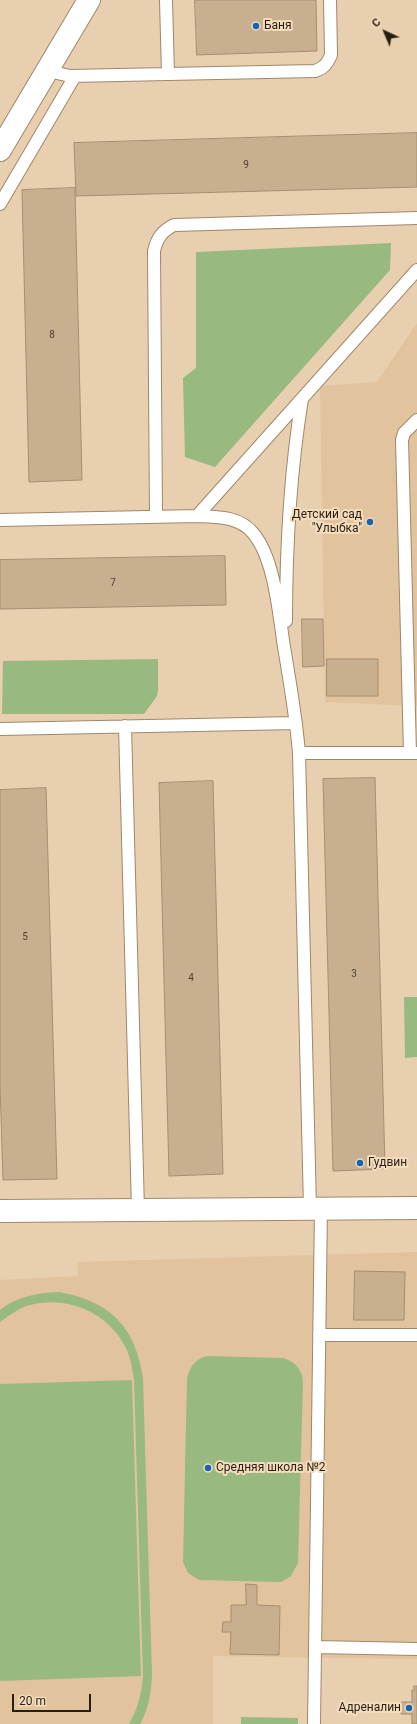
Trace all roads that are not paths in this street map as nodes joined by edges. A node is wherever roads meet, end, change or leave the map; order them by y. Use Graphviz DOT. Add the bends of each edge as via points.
graph roads {
  1 [pos="89,0"];
  2 [pos="166,0"];
  3 [pos="330,0"];
  4 [pos="48,68"];
  5 [pos="168,74"];
  6 [pos="75,76"];
  7 [pos="0,150"];
  8 [pos="0,204"];
  9 [pos="417,218"];
  10 [pos="417,270"];
  11 [pos="302,399"];
  12 [pos="417,420"];
  13 [pos="197,516"];
  14 [pos="156,517"];
  15 [pos="0,520"];
  16 [pos="286,659"];
  17 [pos="413,692"];
  18 [pos="296,723"];
  19 [pos="125,726"];
  20 [pos="0,729"];
  21 [pos="300,753"];
  22 [pos="414,753"];
  23 [pos="315,1208"];
  24 [pos="417,1208"];
  25 [pos="138,1210"];
  26 [pos="0,1211"];
  27 [pos="319,1335"];
  28 [pos="417,1335"];
  29 [pos="315,1647"];
  30 [pos="417,1649"];
  31 [pos="314,1724"];
  1 -- 4 [label="street"];
  2 -- 5 [label="lane"];
  3 -- 5 [label="lane" via="331,55 323,69"];
  4 -- 6 [label="lane" via="63,75"];
  4 -- 7 [label="street"];
  5 -- 6 [label="lane"];
  6 -- 8 [label="lane"];
  9 -- 14 [label="lane" via="174,225 156,240"];
  10 -- 11 [label="lane"];
  11 -- 13 [label="lane"];
  11 -- 16 [label="lane" via="295,443 286,556"];
  12 -- 17 [label="lane" via="404,433 402,440"];
  13 -- 14 [label="lane"];
  13 -- 16 [label="lane" via="225,517 242,524 253,533 270,569"];
  14 -- 15 [label="lane"];
  16 -- 18 [label="lane"];
  17 -- 22 [label="lane"];
  18 -- 19 [label="lane"];
  18 -- 21 [label="lane"];
  19 -- 20 [label="lane"];
  19 -- 25 [label="lane"];
  21 -- 22 [label="lane"];
  21 -- 23 [label="lane"];
  23 -- 24 [label="street"];
  23 -- 25 [label="street"];
  23 -- 27 [label="lane"];
  25 -- 26 [label="street"];
  27 -- 28 [label="lane"];
  27 -- 29 [label="lane"];
  29 -- 30 [label="lane"];
  29 -- 31 [label="lane"];
}
